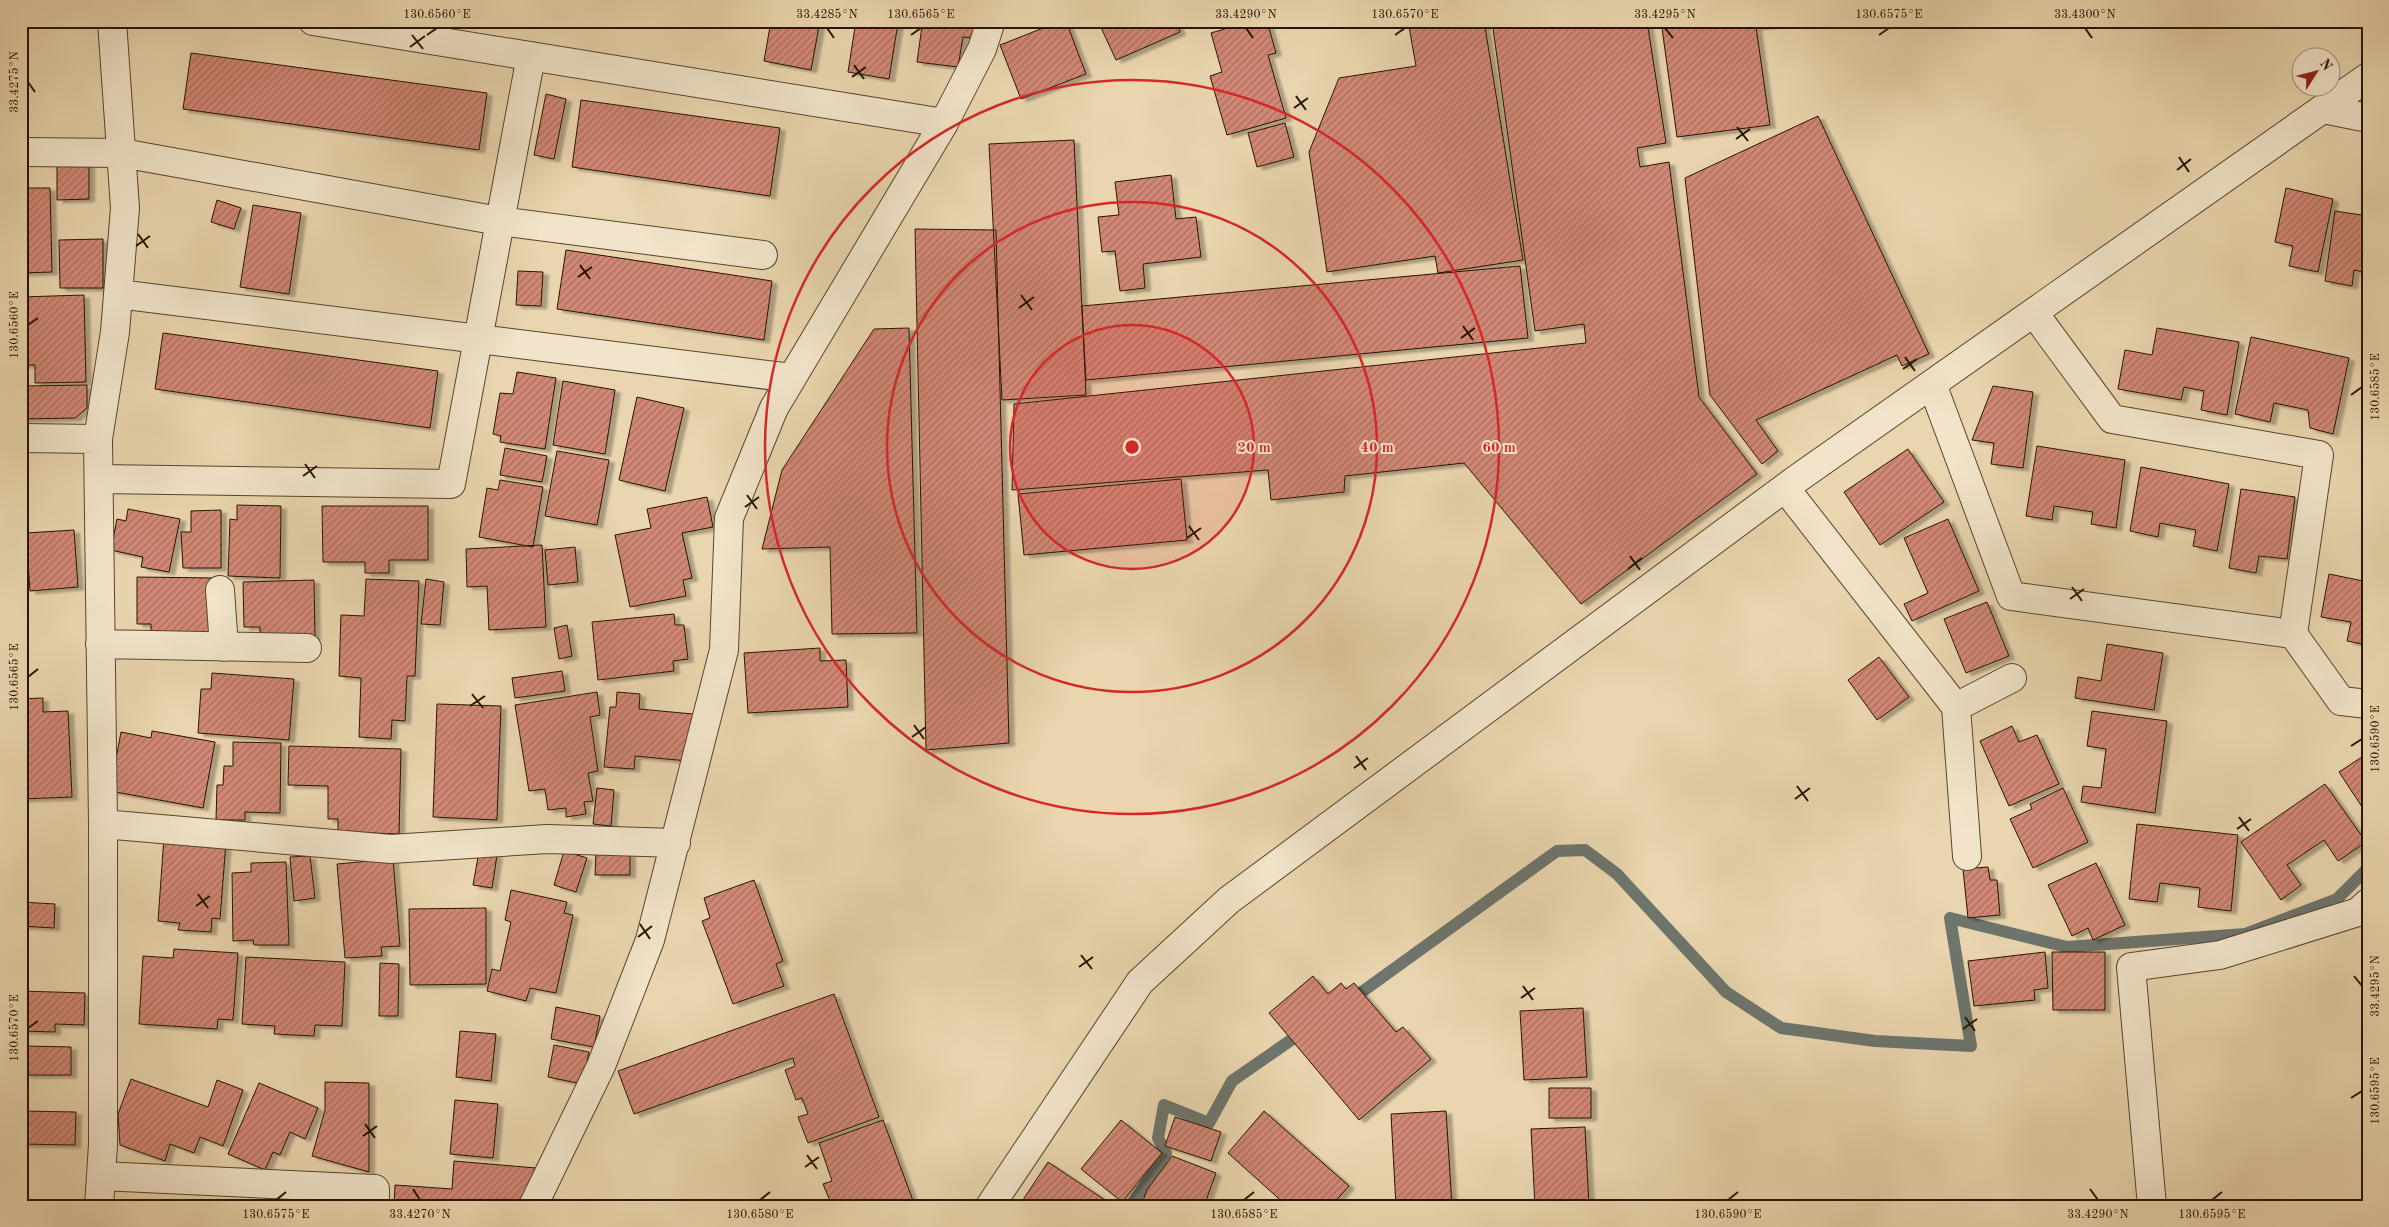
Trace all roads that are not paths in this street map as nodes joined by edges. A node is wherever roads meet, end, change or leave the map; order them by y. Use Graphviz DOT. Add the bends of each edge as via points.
graph roads {
  1 [pos="112,21"];
  2 [pos="313,21"];
  3 [pos="991,21"];
  4 [pos="531,56"];
  5 [pos="2368,77"];
  6 [pos="2323,109"];
  7 [pos="2368,118"];
  8 [pos="944,123"];
  9 [pos="21,152"];
  10 [pos="122,153"];
  11 [pos="499,221"];
  12 [pos="763,255"];
  13 [pos="118,294"];
  14 [pos="2034,313"];
  15 [pos="478,339"];
  16 [pos="792,378"];
  17 [pos="1932,384"];
  18 [pos="21,438"];
  19 [pos="98,439"];
  20 [pos="99,479"];
  21 [pos="1785,488"];
  22 [pos="220,590"];
  23 [pos="2292,634"];
  24 [pos="100,644"];
  25 [pos="224,646"];
  26 [pos="307,648"];
  27 [pos="2012,678"];
  28 [pos="2368,704"];
  29 [pos="1956,707"];
  30 [pos="103,824"];
  31 [pos="676,843"];
  32 [pos="1967,856"];
  33 [pos="2368,903"];
  34 [pos="101,1176"];
  35 [pos="99,1206"];
  36 [pos="375,1206"];
  37 [pos="533,1206"];
  38 [pos="990,1206"];
  39 [pos="2152,1206"];
  1 -- 10 [label="street"];
  2 -- 4 [label="street"];
  3 -- 8 [label="street" via="982,49"];
  4 -- 8 [label="street"];
  4 -- 11 [label="street"];
  5 -- 6 [label="street"];
  6 -- 7 [label="street"];
  6 -- 14 [label="street"];
  8 -- 16 [label="street"];
  9 -- 10 [label="street"];
  10 -- 11 [label="street"];
  10 -- 13 [label="street" via="125,208"];
  11 -- 12 [label="street"];
  11 -- 15 [label="street"];
  13 -- 15 [label="street"];
  13 -- 19 [label="street"];
  14 -- 17 [label="street"];
  14 -- 23 [label="street" via="2112,419 2319,455"];
  15 -- 16 [label="street"];
  15 -- 20 [label="street" via="451,484"];
  16 -- 31 [label="street" via="774,408 729,518 724,650"];
  17 -- 21 [label="street"];
  17 -- 23 [label="street" via="2011,596"];
  18 -- 19 [label="street"];
  19 -- 20 [label="street"];
  20 -- 24 [label="street"];
  21 -- 29 [label="street"];
  21 -- 38 [label="street" via="1228,900 1140,982"];
  22 -- 25 [label="street"];
  23 -- 28 [label="street" via="2341,701"];
  24 -- 25 [label="street"];
  24 -- 30 [label="street"];
  25 -- 26 [label="street"];
  27 -- 29 [label="street"];
  29 -- 32 [label="street"];
  30 -- 31 [label="street" via="391,849 547,839"];
  30 -- 34 [label="street" via="104,1145"];
  31 -- 37 [label="street" via="650,940 601,1066"];
  33 -- 39 [label="street" via="2358,912 2220,955 2130,967"];
  34 -- 35 [label="street"];
  34 -- 36 [label="street" via="375,1189"];
}
